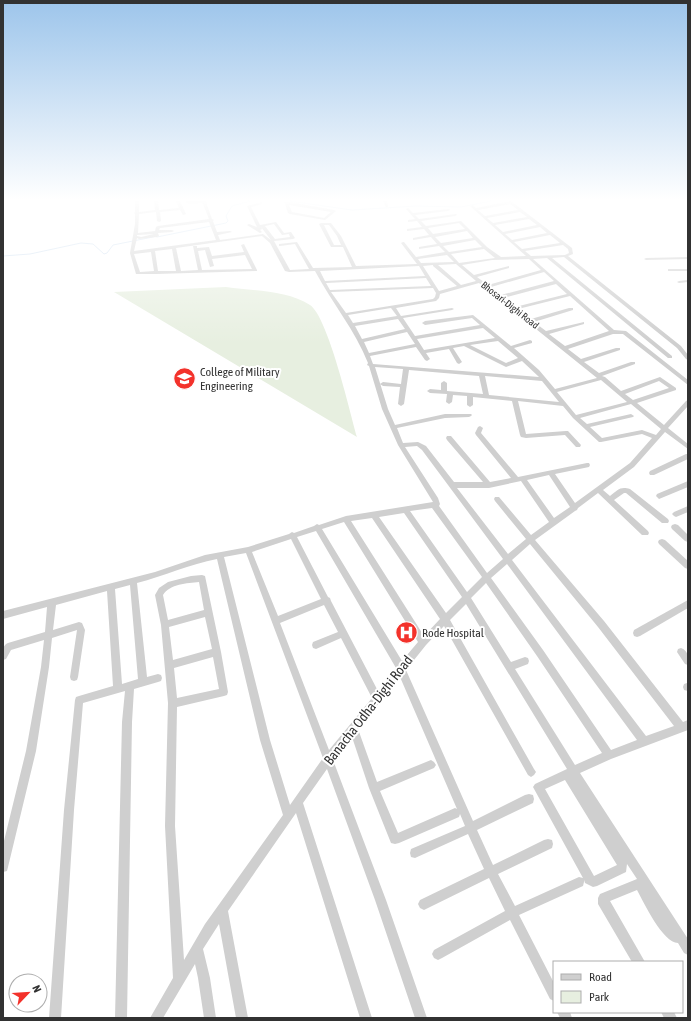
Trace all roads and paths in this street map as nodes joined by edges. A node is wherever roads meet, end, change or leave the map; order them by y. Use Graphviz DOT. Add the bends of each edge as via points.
graph roads {
  1 [pos="174,248"];
  2 [pos="133,249"];
  3 [pos="170,249"];
  4 [pos="195,249"];
  5 [pos="207,249"];
  6 [pos="246,249"];
  7 [pos="275,249"];
  8 [pos="281,249"];
  9 [pos="300,249"];
  10 [pos="345,249"];
  11 [pos="408,249"];
  12 [pos="446,249"];
  13 [pos="480,249"];
  14 [pos="486,249"];
  15 [pos="531,249"];
  16 [pos="569,249"];
  17 [pos="161,250"];
  18 [pos="521,250"];
  19 [pos="153,251"];
  20 [pos="248,252"];
  21 [pos="132,253"];
  22 [pos="450,253"];
  23 [pos="565,256"];
  24 [pos="548,257"];
  25 [pos="210,258"];
  26 [pos="415,258"];
  27 [pos="528,258"];
  28 [pos="688,258"];
  29 [pos="500,259"];
  30 [pos="646,259"];
  31 [pos="458,263"];
  32 [pos="420,265"];
  33 [pos="435,265"];
  34 [pos="212,266"];
  35 [pos="507,267"];
  36 [pos="312,268"];
  37 [pos="355,268"];
  38 [pos="670,270"];
  39 [pos="688,270"];
  40 [pos="200,271"];
  41 [pos="544,271"];
  42 [pos="179,272"];
  43 [pos="156,273"];
  44 [pos="474,276"];
  45 [pos="427,277"];
  46 [pos="480,281"];
  47 [pos="688,281"];
  48 [pos="323,282"];
  49 [pos="557,282"];
  50 [pos="679,282"];
  51 [pos="488,286"];
  52 [pos="603,286"];
  53 [pos="433,287"];
  54 [pos="461,287"];
  55 [pos="588,289"];
  56 [pos="328,291"];
  57 [pos="438,293"];
  58 [pos="571,294"];
  59 [pos="500,297"];
  60 [pos="393,307"];
  61 [pos="452,308"];
  62 [pos="514,308"];
  63 [pos="571,309"];
  64 [pos="346,314"];
  65 [pos="400,318"];
  66 [pos="530,321"];
  67 [pos="425,323"];
  68 [pos="582,323"];
  69 [pos="352,325"];
  70 [pos="483,326"];
  71 [pos="408,330"];
  72 [pos="613,332"];
  73 [pos="546,333"];
  74 [pos="413,338"];
  75 [pos="498,339"];
  76 [pos="360,341"];
  77 [pos="530,342"];
  78 [pos="418,345"];
  79 [pos="465,345"];
  80 [pos="450,347"];
  81 [pos="510,348"];
  82 [pos="565,348"];
  83 [pos="618,349"];
  84 [pos="422,352"];
  85 [pos="367,355"];
  86 [pos="670,357"];
  87 [pos="523,358"];
  88 [pos="688,358"];
  89 [pos="427,359"];
  90 [pos="581,361"];
  91 [pos="459,362"];
  92 [pos="633,363"];
  93 [pos="370,365"];
  94 [pos="406,368"];
  95 [pos="482,374"];
  96 [pos="601,377"];
  97 [pos="544,379"];
  98 [pos="444,383"];
  99 [pos="688,383"];
  100 [pos="383,384"];
  101 [pos="404,386"];
  102 [pos="430,391"];
  103 [pos="554,391"];
  104 [pos="621,392"];
  105 [pos="447,393"];
  106 [pos="470,395"];
  107 [pos="486,396"];
  108 [pos="514,399"];
  109 [pos="449,402"];
  110 [pos="634,402"];
  111 [pos="688,402"];
  112 [pos="401,404"];
  113 [pos="564,404"];
  114 [pos="470,405"];
  115 [pos="469,415"];
  116 [pos="631,416"];
  117 [pos="575,417"];
  118 [pos="587,426"];
  119 [pos="393,427"];
  120 [pos="664,427"];
  121 [pos="480,428"];
  122 [pos="656,437"];
  123 [pos="688,437"];
  124 [pos="449,438"];
  125 [pos="680,440"];
  126 [pos="401,444"];
  127 [pos="578,445"];
  128 [pos="688,447"];
  129 [pos="688,456"];
  130 [pos="587,465"];
  131 [pos="551,473"];
  132 [pos="652,473"];
  133 [pos="520,479"];
  134 [pos="688,484"];
  135 [pos="451,485"];
  136 [pos="489,485"];
  137 [pos="599,490"];
  138 [pos="659,496"];
  139 [pos="497,499"];
  140 [pos="610,500"];
  141 [pos="434,505"];
  142 [pos="575,508"];
  143 [pos="688,509"];
  144 [pos="406,511"];
  145 [pos="676,514"];
  146 [pos="374,515"];
  147 [pos="346,519"];
  148 [pos="665,521"];
  149 [pos="553,523"];
  150 [pos="317,527"];
  151 [pos="676,527"];
  152 [pos="645,533"];
  153 [pos="292,535"];
  154 [pos="531,539"];
  155 [pos="688,539"];
  156 [pos="662,542"];
  157 [pos="248,550"];
  158 [pos="220,555"];
  159 [pos="508,559"];
  160 [pos="688,566"];
  161 [pos="486,578"];
  162 [pos="133,580"];
  163 [pos="111,586"];
  164 [pos="466,597"];
  165 [pos="327,600"];
  166 [pos="52,602"];
  167 [pos="688,604"];
  168 [pos="209,612"];
  169 [pos="3,615"];
  170 [pos="445,619"];
  171 [pos="276,621"];
  172 [pos="164,625"];
  173 [pos="344,633"];
  174 [pos="637,633"];
  175 [pos="49,635"];
  176 [pos="422,642"];
  177 [pos="316,644"];
  178 [pos="6,646"];
  179 [pos="217,652"];
  180 [pos="681,652"];
  181 [pos="3,656"];
  182 [pos="525,661"];
  183 [pos="688,661"];
  184 [pos="169,665"];
  185 [pos="510,667"];
  186 [pos="401,668"];
  187 [pos="74,677"];
  188 [pos="158,678"];
  189 [pos="143,683"];
  190 [pos="130,686"];
  191 [pos="118,689"];
  192 [pos="377,698"];
  193 [pos="173,703"];
  194 [pos="684,727"];
  195 [pos="353,728"];
  196 [pos="644,742"];
  197 [pos="609,755"];
  198 [pos="329,758"];
  199 [pos="431,765"];
  200 [pos="531,772"];
  201 [pos="571,773"];
  202 [pos="374,788"];
  203 [pos="530,799"];
  204 [pos="298,802"];
  205 [pos="456,813"];
  206 [pos="288,816"];
  207 [pos="471,828"];
  208 [pos="548,844"];
  209 [pos="415,853"];
  210 [pos="3,867"];
  211 [pos="491,871"];
  212 [pos="579,882"];
  213 [pos="424,904"];
  214 [pos="222,910"];
  215 [pos="512,913"];
  216 [pos="680,937"];
  217 [pos="197,949"];
  218 [pos="688,949"];
  219 [pos="438,954"];
  220 [pos="637,961"];
  221 [pos="179,978"];
  222 [pos="553,993"];
  223 [pos="55,1018"];
  224 [pos="120,1018"];
  225 [pos="156,1018"];
  226 [pos="210,1018"];
  227 [pos="242,1018"];
  228 [pos="366,1018"];
  229 [pos="421,1018"];
  1 -- 42 [label="street"];
  2 -- 21 [label="street"];
  3 -- 17 [label="street"];
  4 -- 40 [label="street"];
  5 -- 25 [label="street"];
  6 -- 20 [label="street"];
  7 -- 36 [label="street" via="286,270"];
  8 -- 36 [label="street" via="290,267"];
  9 -- 36 [label="street"];
  10 -- 37 [label="street"];
  11 -- 26 [label="street"];
  12 -- 22 [label="street, Bhosari-Dighi Road"];
  13 -- 22 [label="street"];
  14 -- 29 [label="street"];
  15 -- 18 [label="street"];
  16 -- 23 [label="street" via="572,252"];
  17 -- 19 [label="street"];
  18 -- 27 [label="street"];
  19 -- 21 [label="street"];
  19 -- 43 [label="street"];
  20 -- 25 [label="street"];
  20 -- 40 [label="street" via="255,270"];
  21 -- 43 [label="street" via="138,274"];
  22 -- 26 [label="street"];
  22 -- 31 [label="street, Bhosari-Dighi Road"];
  23 -- 24 [label="street"];
  23 -- 52 [label="street"];
  24 -- 27 [label="street"];
  24 -- 55 [label="street"];
  25 -- 34 [label="street"];
  26 -- 32 [label="street"];
  27 -- 29 [label="street"];
  27 -- 41 [label="street"];
  28 -- 30 [label="street"];
  29 -- 31 [label="street"];
  31 -- 33 [label="street"];
  31 -- 44 [label="street, Bhosari-Dighi Road"];
  32 -- 33 [label="street"];
  32 -- 37 [label="street"];
  32 -- 45 [label="street"];
  33 -- 54 [label="street"];
  35 -- 44 [label="street"];
  36 -- 37 [label="street"];
  36 -- 48 [label="street"];
  38 -- 39 [label="street"];
  40 -- 42 [label="street"];
  41 -- 49 [label="street"];
  41 -- 51 [label="street"];
  42 -- 43 [label="street"];
  44 -- 46 [label="street, Bhosari-Dighi Road"];
  45 -- 48 [label="street"];
  45 -- 53 [label="street"];
  46 -- 51 [label="street, Bhosari-Dighi Road"];
  46 -- 54 [label="street"];
  47 -- 50 [label="street"];
  48 -- 56 [label="street"];
  49 -- 58 [label="street"];
  49 -- 59 [label="street"];
  51 -- 59 [label="street, Bhosari-Dighi Road"];
  52 -- 55 [label="street"];
  52 -- 88 [label="street" via="679,347"];
  53 -- 56 [label="street"];
  53 -- 57 [label="street"];
  54 -- 57 [label="street"];
  55 -- 86 [label="street"];
  56 -- 64 [label="street"];
  57 -- 60 [label="street" via="434,300"];
  58 -- 62 [label="street"];
  58 -- 72 [label="street"];
  59 -- 62 [label="street, Bhosari-Dighi Road"];
  60 -- 64 [label="street"];
  60 -- 65 [label="street"];
  61 -- 65 [label="street"];
  62 -- 66 [label="street, Bhosari-Dighi Road"];
  63 -- 66 [label="street"];
  64 -- 69 [label="street"];
  65 -- 69 [label="street"];
  65 -- 71 [label="street"];
  66 -- 73 [label="street, Bhosari-Dighi Road"];
  67 -- 70 [label="street" via="473,316"];
  68 -- 73 [label="street"];
  69 -- 76 [label="street"];
  70 -- 74 [label="street"];
  70 -- 75 [label="street"];
  71 -- 74 [label="street"];
  71 -- 76 [label="street"];
  72 -- 82 [label="street"];
  72 -- 99 [label="street" via="624,332"];
  73 -- 82 [label="street, Bhosari-Dighi Road"];
  74 -- 78 [label="street"];
  75 -- 79 [label="street"];
  75 -- 81 [label="street"];
  76 -- 85 [label="street"];
  77 -- 81 [label="street"];
  78 -- 84 [label="street"];
  78 -- 85 [label="street"];
  79 -- 80 [label="street"];
  79 -- 87 [label="street" via="506,365"];
  80 -- 84 [label="street"];
  80 -- 91 [label="street"];
  81 -- 87 [label="street"];
  82 -- 90 [label="street, Bhosari-Dighi Road"];
  83 -- 90 [label="street"];
  84 -- 89 [label="street"];
  85 -- 93 [label="street"];
  87 -- 97 [label="street"];
  90 -- 96 [label="street, Bhosari-Dighi Road"];
  92 -- 96 [label="street"];
  93 -- 94 [label="street"];
  93 -- 119 [label="street" via="384,410"];
  94 -- 95 [label="street"];
  94 -- 101 [label="street"];
  95 -- 97 [label="street"];
  95 -- 107 [label="street"];
  96 -- 103 [label="street"];
  96 -- 104 [label="street, Bhosari-Dighi Road"];
  97 -- 103 [label="street"];
  98 -- 105 [label="street"];
  100 -- 101 [label="street"];
  101 -- 112 [label="street"];
  102 -- 105 [label="street"];
  103 -- 113 [label="street"];
  104 -- 110 [label="street, Bhosari-Dighi Road"];
  104 -- 110 [label="street" via="660,379 674,389"];
  105 -- 106 [label="street"];
  105 -- 109 [label="street"];
  106 -- 107 [label="street"];
  106 -- 114 [label="street"];
  107 -- 108 [label="street"];
  108 -- 113 [label="street"];
  108 -- 127 [label="street" via="523,435 566,433"];
  110 -- 117 [label="street"];
  110 -- 120 [label="street, Bhosari-Dighi Road"];
  111 -- 120 [label="street, Banacha Odha-Dighi Road"];
  113 -- 117 [label="street"];
  115 -- 119 [label="street" via="445,416"];
  116 -- 118 [label="street"];
  117 -- 118 [label="street"];
  118 -- 122 [label="street" via="601,440 642,432"];
  119 -- 126 [label="street"];
  120 -- 122 [label="street, Banacha Odha-Dighi Road"];
  120 -- 125 [label="street, Bhosari-Dighi Road"];
  121 -- 133 [label="street" via="478,433"];
  122 -- 137 [label="street, Banacha Odha-Dighi Road" via="632,465"];
  123 -- 125 [label="street"];
  124 -- 136 [label="street"];
  125 -- 128 [label="street, Bhosari-Dighi Road"];
  126 -- 135 [label="street" via="421,445"];
  126 -- 141 [label="street" via="436,500 437,504"];
  129 -- 132 [label="street"];
  130 -- 131 [label="street"];
  131 -- 133 [label="street"];
  131 -- 142 [label="street"];
  133 -- 136 [label="street"];
  133 -- 149 [label="street"];
  134 -- 138 [label="street"];
  135 -- 136 [label="street"];
  135 -- 159 [label="street"];
  137 -- 140 [label="street"];
  137 -- 142 [label="street, Banacha Odha-Dighi Road"];
  139 -- 154 [label="street"];
  140 -- 148 [label="street" via="623,490 628,491"];
  140 -- 152 [label="street"];
  141 -- 144 [label="street"];
  141 -- 161 [label="street"];
  142 -- 149 [label="street, Banacha Odha-Dighi Road"];
  143 -- 145 [label="street"];
  144 -- 146 [label="street"];
  144 -- 164 [label="street"];
  146 -- 147 [label="street"];
  146 -- 170 [label="street"];
  147 -- 150 [label="street"];
  147 -- 176 [label="street"];
  149 -- 154 [label="street, Banacha Odha-Dighi Road"];
  150 -- 153 [label="street"];
  150 -- 186 [label="street"];
  151 -- 155 [label="street"];
  153 -- 157 [label="street"];
  153 -- 165 [label="street"];
  154 -- 159 [label="street, Banacha Odha-Dighi Road"];
  154 -- 194 [label="street"];
  156 -- 160 [label="street"];
  157 -- 158 [label="street"];
  157 -- 171 [label="street"];
  158 -- 162 [label="street"];
  158 -- 206 [label="street" via="265,740"];
  159 -- 161 [label="street, Banacha Odha-Dighi Road"];
  159 -- 196 [label="street"];
  161 -- 164 [label="street, Banacha Odha-Dighi Road"];
  161 -- 197 [label="street" via="540,652"];
  162 -- 163 [label="street"];
  162 -- 189 [label="street"];
  163 -- 166 [label="street"];
  163 -- 191 [label="street"];
  164 -- 170 [label="street, Banacha Odha-Dighi Road"];
  164 -- 185 [label="street"];
  165 -- 171 [label="street"];
  165 -- 173 [label="street"];
  166 -- 169 [label="street"];
  166 -- 175 [label="street"];
  167 -- 174 [label="street"];
  168 -- 172 [label="street"];
  168 -- 172 [label="street" via="202,578 168,585 159,594"];
  168 -- 179 [label="street"];
  170 -- 176 [label="street, Banacha Odha-Dighi Road"];
  170 -- 200 [label="street"];
  171 -- 198 [label="street"];
  172 -- 184 [label="street"];
  173 -- 177 [label="street"];
  173 -- 192 [label="street"];
  175 -- 178 [label="street"];
  175 -- 187 [label="street" via="79,626 81,630"];
  175 -- 210 [label="street" via="31,751"];
  176 -- 186 [label="street, Banacha Odha-Dighi Road"];
  178 -- 181 [label="street"];
  179 -- 184 [label="street"];
  179 -- 193 [label="street" via="224,692"];
  180 -- 183 [label="street"];
  182 -- 185 [label="street"];
  184 -- 193 [label="street"];
  185 -- 201 [label="street"];
  186 -- 192 [label="street, Banacha Odha-Dighi Road"];
  186 -- 207 [label="street"];
  188 -- 189 [label="street"];
  189 -- 190 [label="street"];
  190 -- 191 [label="street"];
  190 -- 224 [label="street"];
  191 -- 223 [label="street" via="79,700"];
  192 -- 195 [label="street, Banacha Odha-Dighi Road"];
  193 -- 221 [label="street" via="170,826"];
  194 -- 196 [label="street"];
  195 -- 198 [label="street, Banacha Odha-Dighi Road"];
  195 -- 202 [label="street"];
  196 -- 197 [label="street"];
  197 -- 201 [label="street"];
  198 -- 204 [label="street, Banacha Odha-Dighi Road"];
  198 -- 229 [label="street"];
  199 -- 202 [label="street"];
  201 -- 201 [label="street" via="622,864 622,868 593,882 538,787"];
  201 -- 216 [label="street"];
  202 -- 205 [label="street" via="394,839"];
  203 -- 207 [label="street"];
  204 -- 206 [label="street, Banacha Odha-Dighi Road"];
  204 -- 228 [label="street"];
  206 -- 214 [label="street, Banacha Odha-Dighi Road"];
  207 -- 209 [label="street"];
  207 -- 211 [label="street"];
  208 -- 211 [label="street"];
  211 -- 213 [label="street"];
  211 -- 215 [label="street"];
  212 -- 215 [label="street"];
  214 -- 217 [label="street, Banacha Odha-Dighi Road"];
  214 -- 227 [label="street"];
  215 -- 219 [label="street"];
  215 -- 222 [label="street"];
  216 -- 218 [label="street"];
  216 -- 220 [label="street" via="676,938 663,925 639,884 604,898 604,904"];
  217 -- 221 [label="street, Banacha Odha-Dighi Road"];
  217 -- 226 [label="street"];
  221 -- 225 [label="street, Banacha Odha-Dighi Road"];
}
